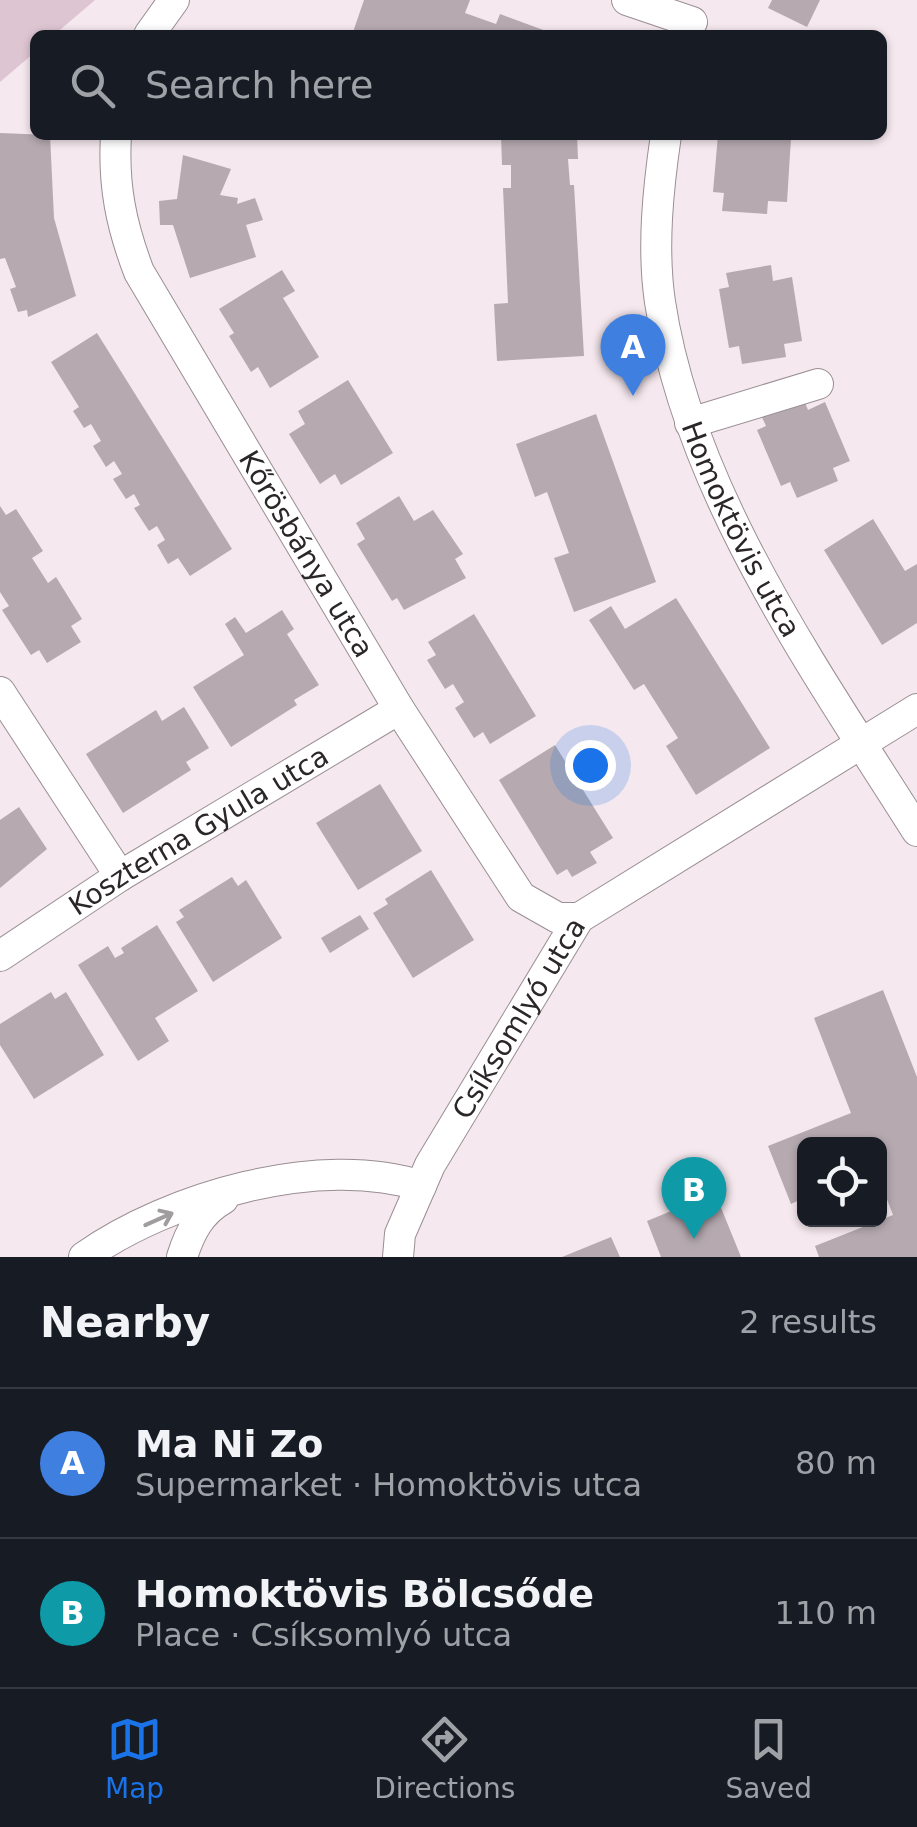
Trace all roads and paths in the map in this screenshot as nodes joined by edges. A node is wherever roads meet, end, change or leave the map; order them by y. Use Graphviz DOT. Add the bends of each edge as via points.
graph roads {
  1 [pos="174,0"];
  2 [pos="626,0"];
  3 [pos="693,19"];
  4 [pos="153,30"];
  5 [pos="116,140"];
  6 [pos="666,140"];
  7 [pos="818,384"];
  8 [pos="690,423"];
  9 [pos="0,692"];
  10 [pos="399,708"];
  11 [pos="917,709"];
  12 [pos="862,744"];
  13 [pos="917,831"];
  14 [pos="120,876"];
  15 [pos="580,918"];
  16 [pos="0,956"];
  17 [pos="421,1186"];
  18 [pos="238,1190"];
  19 [pos="84,1257"];
  20 [pos="182,1257"];
  21 [pos="398,1257"];
  1 -- 4 [label="street"];
  2 -- 3 [label="street"];
  5 -- 10 [label="street, Kőrösbánya utca" via="120,223 139,272"];
  6 -- 8 [label="street, Homoktövis utca" via="656,243 660,299"];
  7 -- 8 [label="street"];
  8 -- 12 [label="street, Homoktövis utca" via="736,525"];
  9 -- 14 [label="street"];
  10 -- 14 [label="street, Koszterna Gyula utca"];
  10 -- 15 [label="street, Kőrösbánya utca" via="522,897 558,918"];
  11 -- 12 [label="street, Csíksomlyó utca"];
  12 -- 13 [label="street, Homoktövis utca"];
  12 -- 15 [label="street, Csíksomlyó utca"];
  14 -- 16 [label="street, Koszterna Gyula utca"];
  15 -- 17 [label="street, Csíksomlyó utca"];
  17 -- 18 [label="street" via="378,1175 314,1174"];
  17 -- 21 [label="street, Csíksomlyó utca" via="400,1234"];
  19 -- 18 [label="street, one-way" via="172,1212"];
  18 -- 20 [label="street" via="206,1208"];
}
